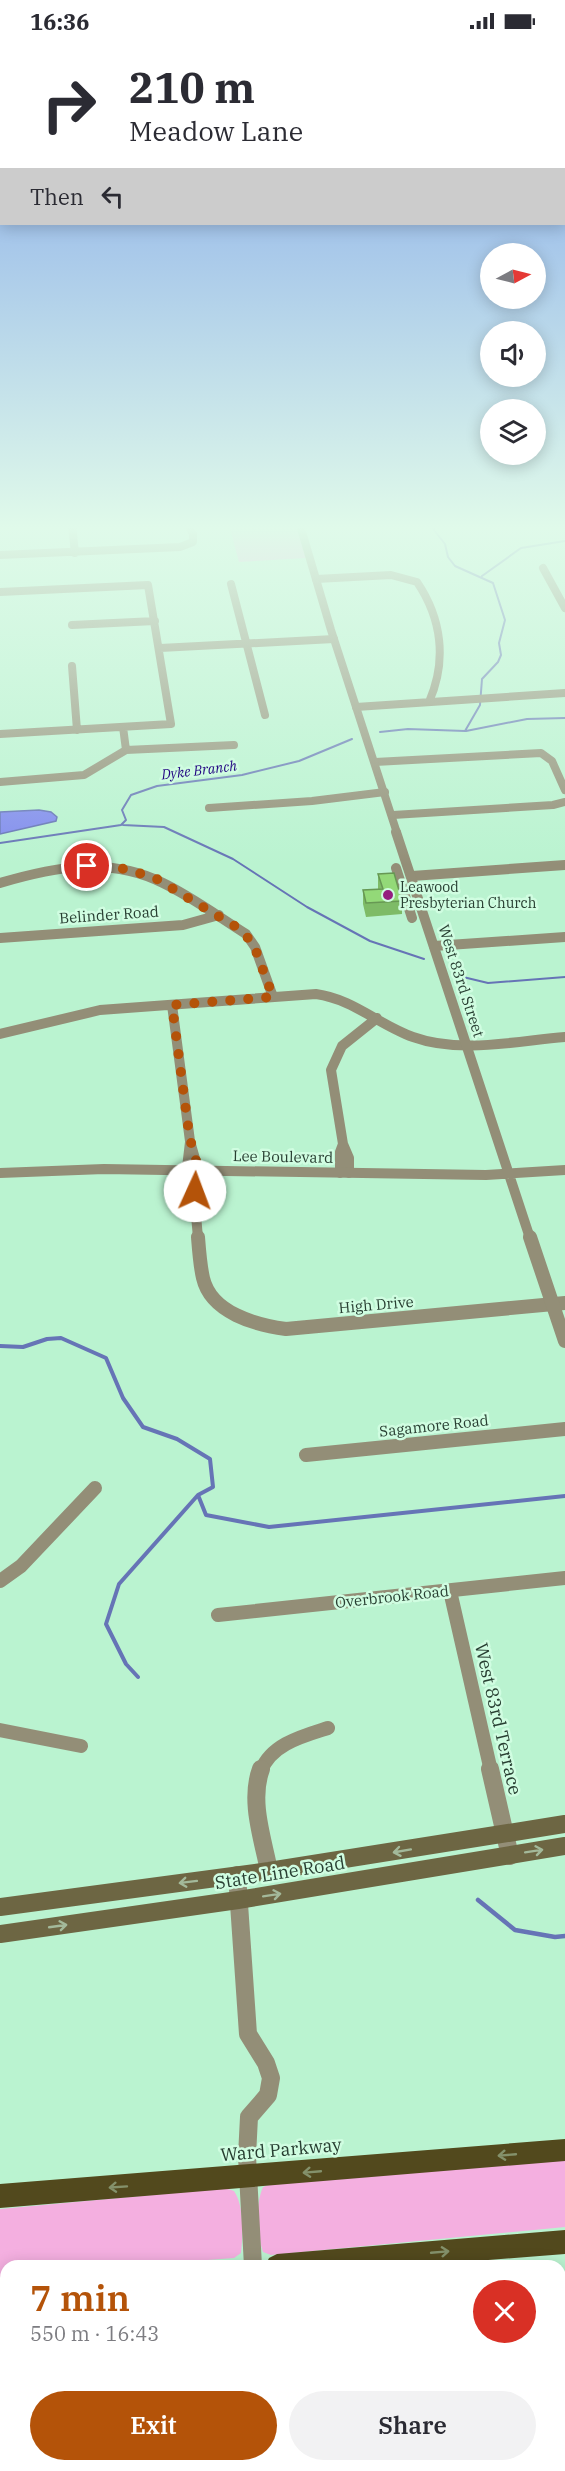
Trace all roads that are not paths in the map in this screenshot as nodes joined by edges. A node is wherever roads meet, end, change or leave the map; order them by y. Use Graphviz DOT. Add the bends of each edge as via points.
graph roads {
  1 [pos="158,638"];
  2 [pos="245,638"];
  3 [pos="441,638"];
  4 [pos="334,639"];
  5 [pos="246,643"];
  6 [pos="160,648"];
  7 [pos="72,666"];
  8 [pos="565,693"];
  9 [pos="429,702"];
  10 [pos="356,707"];
  11 [pos="264,715"];
  12 [pos="123,727"];
  13 [pos="77,730"];
  14 [pos="0,734"];
  15 [pos="234,745"];
  16 [pos="126,750"];
  17 [pos="375,762"];
  18 [pos="0,782"];
  19 [pos="565,790"];
  20 [pos="384,792"];
  21 [pos="565,802"];
  22 [pos="209,808"];
  23 [pos="393,815"];
  24 [pos="565,865"];
  25 [pos="396,868"];
  26 [pos="412,876"];
  27 [pos="0,883"];
  28 [pos="219,915"];
  29 [pos="412,918"];
  30 [pos="565,937"];
  31 [pos="0,938"];
  32 [pos="434,946"];
  33 [pos="273,997"];
  34 [pos="172,1005"];
  35 [pos="377,1018"];
  36 [pos="0,1034"];
  37 [pos="565,1037"];
  38 [pos="465,1044"];
  39 [pos="565,1170"];
  40 [pos="191,1171"];
  41 [pos="0,1173"];
  42 [pos="344,1173"];
  43 [pos="508,1175"];
  44 [pos="559,1304"];
  45 [pos="565,1341"];
  46 [pos="565,1429"];
  47 [pos="306,1455"];
  48 [pos="95,1488"];
  49 [pos="565,1578"];
  50 [pos="0,1581"];
  51 [pos="450,1591"];
  52 [pos="218,1615"];
  53 [pos="328,1728"];
  54 [pos="0,1730"];
  55 [pos="81,1746"];
  56 [pos="565,1824"];
  57 [pos="504,1834"];
  58 [pos="565,1846"];
  59 [pos="510,1856"];
  60 [pos="269,1871"];
  61 [pos="237,1875"];
  62 [pos="238,1900"];
  63 [pos="0,1907"];
  64 [pos="0,1934"];
  65 [pos="565,2150"];
  66 [pos="249,2177"];
  67 [pos="0,2196"];
  68 [pos="565,2242"];
  69 [pos="253,2260"];
  70 [pos="349,2260"];
  1 -- 6 [label="street"];
  2 -- 5 [label="street"];
  3 -- 9 [label="street" via="441,670"];
  4 -- 5 [label="street"];
  4 -- 10 [label="street, West 83rd Street"];
  5 -- 6 [label="street"];
  5 -- 11 [label="street"];
  6 -- 12 [label="street" via="171,724"];
  7 -- 13 [label="street"];
  8 -- 9 [label="street"];
  9 -- 10 [label="street"];
  10 -- 17 [label="street, West 83rd Street"];
  12 -- 13 [label="street"];
  12 -- 16 [label="street"];
  13 -- 14 [label="street"];
  15 -- 16 [label="street"];
  16 -- 18 [label="street" via="84,775"];
  17 -- 19 [label="street" via="541,753 552,761"];
  17 -- 20 [label="street, West 83rd Street"];
  20 -- 22 [label="street"];
  20 -- 23 [label="street, West 83rd Street"];
  21 -- 23 [label="street"];
  23 -- 26 [label="street, West 83rd Street"];
  24 -- 26 [label="street"];
  25 -- 29 [label="street"];
  26 -- 32 [label="street, West 83rd Street"];
  27 -- 28 [label="street" via="41,871 105,866 155,878"];
  28 -- 31 [label="street, Belinder Road" via="183,925"];
  28 -- 33 [label="street" via="253,943"];
  30 -- 32 [label="street"];
  32 -- 38 [label="street, West 83rd Street"];
  33 -- 34 [label="street"];
  33 -- 35 [label="street" via="331,994"];
  34 -- 36 [label="street" via="89,1011"];
  34 -- 40 [label="street"];
  35 -- 38 [label="street" via="414,1038"];
  35 -- 42 [label="street" via="346,1040 333,1058 332,1082"];
  37 -- 38 [label="street"];
  38 -- 43 [label="street, West 83rd Street"];
  39 -- 43 [label="street, Lee Boulevard"];
  40 -- 41 [label="street, Lee Boulevard" via="104,1168"];
  40 -- 42 [label="street, Lee Boulevard"];
  40 -- 44 [label="street, High Drive" via="188,1186 194,1197 205,1285 219,1303 253,1323 286,1329"];
  42 -- 43 [label="street, Lee Boulevard"];
  43 -- 44 [label="street, West 83rd Street"];
  44 -- 45 [label="street, West 83rd Street"];
  46 -- 47 [label="street, Sagamore Road"];
  48 -- 50 [label="street" via="21,1566"];
  49 -- 51 [label="street, Overbrook Road"];
  51 -- 52 [label="street, Overbrook Road"];
  51 -- 57 [label="street, West 83rd Terrace"];
  53 -- 60 [label="street" via="278,1746 263,1761 258,1773 258,1804"];
  54 -- 55 [label="street"];
  56 -- 57 [label="main road, State Line Road"];
  57 -- 59 [label="street, West 83rd Terrace"];
  57 -- 60 [label="main road, State Line Road, one-way"];
  59 -- 58 [label="main road, State Line Road, one-way"];
  62 -- 59 [label="main road, State Line Road, one-way"];
  60 -- 61 [label="main road, State Line Road"];
  61 -- 62 [label="street"];
  61 -- 63 [label="main road, State Line Road, one-way"];
  64 -- 62 [label="main road, State Line Road, one-way"];
  62 -- 66 [label="street" via="248,2034 271,2075 266,2097 249,2117"];
  65 -- 66 [label="main road, Ward Parkway, one-way"];
  66 -- 67 [label="main road, Ward Parkway, one-way"];
  66 -- 69 [label="street"];
  70 -- 68 [label="main road, one-way"];
}
